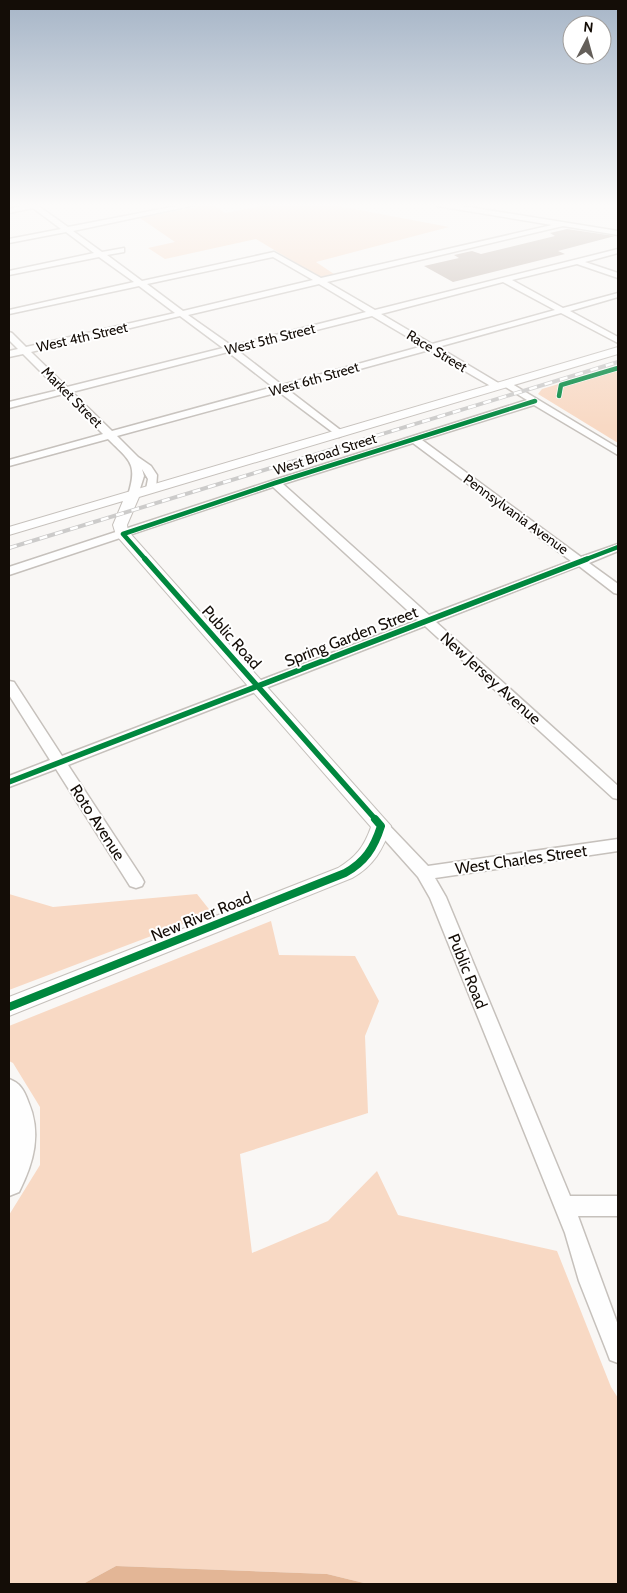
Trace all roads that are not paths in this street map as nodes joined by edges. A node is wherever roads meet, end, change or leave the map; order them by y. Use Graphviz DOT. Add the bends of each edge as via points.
graph roads {
  1 [pos="134,278"];
  2 [pos="162,278"];
  3 [pos="315,278"];
  4 [pos="331,278"];
  5 [pos="510,278"];
  6 [pos="504,280"];
  7 [pos="320,281"];
  8 [pos="140,283"];
  9 [pos="618,294"];
  10 [pos="562,310"];
  11 [pos="9,312"];
  12 [pos="374,313"];
  13 [pos="182,314"];
  14 [pos="9,335"];
  15 [pos="618,340"];
  16 [pos="430,347"];
  17 [pos="25,350"];
  18 [pos="230,350"];
  19 [pos="618,350"];
  20 [pos="9,354"];
  21 [pos="502,385"];
  22 [pos="279,389"];
  23 [pos="67,391"];
  24 [pos="535,401"];
  25 [pos="9,405"];
  26 [pos="339,434"];
  27 [pos="110,435"];
  28 [pos="414,439"];
  29 [pos="618,452"];
  30 [pos="134,459"];
  31 [pos="9,463"];
  32 [pos="275,483"];
  33 [pos="151,490"];
  34 [pos="133,495"];
  35 [pos="9,531"];
  36 [pos="123,534"];
  37 [pos="618,547"];
  38 [pos="580,562"];
  39 [pos="9,571"];
  40 [pos="618,590"];
  41 [pos="428,621"];
  42 [pos="9,685"];
  43 [pos="257,686"];
  44 [pos="59,763"];
  45 [pos="9,782"];
  46 [pos="618,794"];
  47 [pos="381,826"];
  48 [pos="618,846"];
  49 [pos="424,873"];
  50 [pos="136,882"];
  51 [pos="9,1007"];
  52 [pos="9,1090"];
  53 [pos="9,1182"];
  54 [pos="564,1206"];
  55 [pos="618,1206"];
  56 [pos="618,1352"];
  1 -- 8 [label="street"];
  2 -- 8 [label="street, Race Street"];
  3 -- 7 [label="street, Race Street"];
  4 -- 7 [label="street, West 4th Street"];
  5 -- 6 [label="street, West 5th Street"];
  6 -- 10 [label="street"];
  6 -- 12 [label="street, West 5th Street"];
  7 -- 12 [label="street, Race Street"];
  7 -- 13 [label="street, West 4th Street"];
  8 -- 11 [label="street"];
  8 -- 13 [label="street"];
  9 -- 10 [label="street, West 6th Street"];
  10 -- 15 [label="street"];
  10 -- 16 [label="street, West 6th Street"];
  12 -- 16 [label="street, Race Street"];
  12 -- 18 [label="street, West 5th Street"];
  13 -- 17 [label="street, West 4th Street"];
  13 -- 18 [label="street"];
  14 -- 17 [label="street, Market Street"];
  16 -- 21 [label="street, Race Street"];
  16 -- 22 [label="street, West 6th Street"];
  17 -- 20 [label="street, West 4th Street"];
  17 -- 23 [label="street, Market Street"];
  18 -- 22 [label="street"];
  18 -- 23 [label="street, West 5th Street"];
  19 -- 21 [label="main road, West Broad Street"];
  21 -- 24 [label="street, Race Street"];
  21 -- 26 [label="main road, West Broad Street"];
  22 -- 26 [label="street"];
  22 -- 27 [label="street, West 6th Street"];
  23 -- 25 [label="street, West 5th Street"];
  23 -- 27 [label="street, Market Street"];
  24 -- 28 [label="street, West Broad Street"];
  24 -- 29 [label="street, Race Street"];
  26 -- 33 [label="main road, West Broad Street"];
  27 -- 30 [label="street, Market Street"];
  27 -- 31 [label="street, West 6th Street"];
  28 -- 32 [label="street, West Broad Street"];
  28 -- 38 [label="street, Pennsylvania Avenue"];
  30 -- 33 [label="street, Market Street" via="151,471 154,479"];
  30 -- 34 [label="street" via="138,476"];
  32 -- 36 [label="street, West Broad Street"];
  32 -- 41 [label="street, New Jersey Avenue"];
  33 -- 34 [label="main road, West Broad Street"];
  33 -- 36 [label="main road"];
  34 -- 35 [label="main road, West Broad Street"];
  34 -- 36 [label="main road" via="120,525"];
  36 -- 39 [label="street, West Broad Street"];
  36 -- 43 [label="main road, Public Road"];
  37 -- 38 [label="street, Spring Garden Street"];
  38 -- 40 [label="street, Pennsylvania Avenue"];
  38 -- 41 [label="street, Spring Garden Street"];
  41 -- 43 [label="street, Spring Garden Street"];
  41 -- 46 [label="street, New Jersey Avenue"];
  42 -- 44 [label="street, Roto Avenue"];
  43 -- 44 [label="street, Spring Garden Street"];
  43 -- 47 [label="main road, Public Road"];
  44 -- 45 [label="street, Spring Garden Street"];
  44 -- 50 [label="street, Roto Avenue"];
  47 -- 49 [label="street, Public Road"];
  47 -- 51 [label="main road, New River Road" via="368,856 345,873"];
  48 -- 49 [label="street, West Charles Street"];
  49 -- 54 [label="street, Public Road" via="444,910"];
  52 -- 53 [label="highway" via="19,1109 23,1131 22,1147"];
  54 -- 55 [label="street"];
  54 -- 56 [label="street, Public Road"];
}
